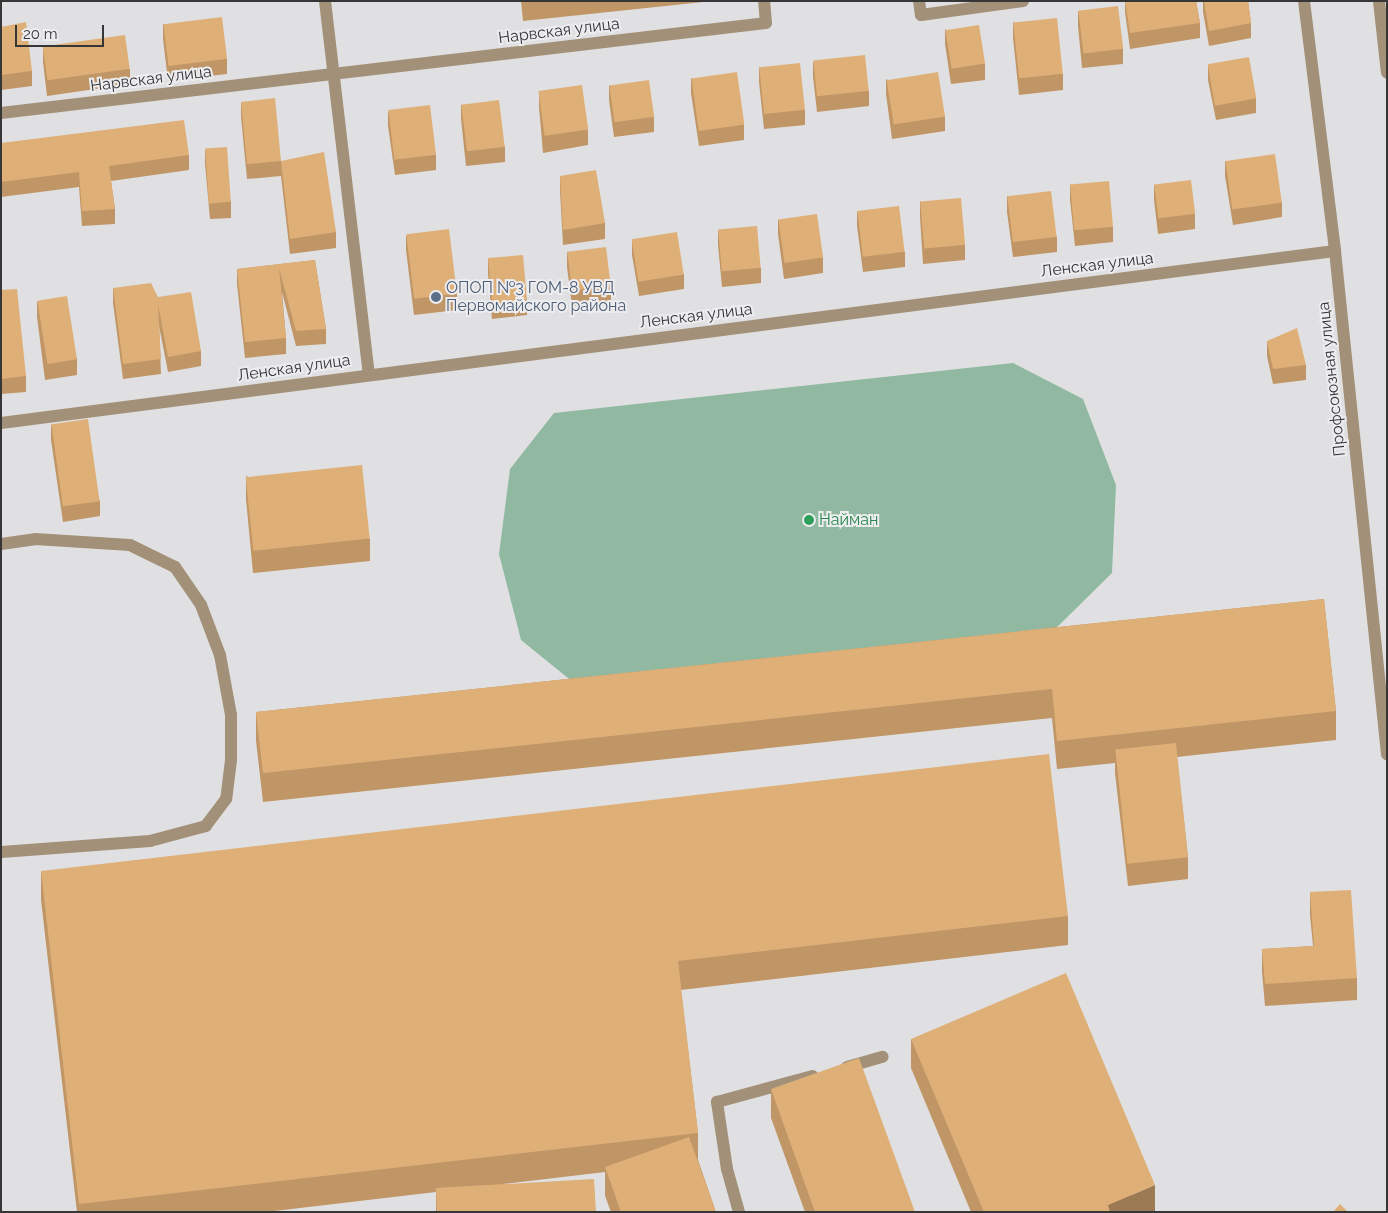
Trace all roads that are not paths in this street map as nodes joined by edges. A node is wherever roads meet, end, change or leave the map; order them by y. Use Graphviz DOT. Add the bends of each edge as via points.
graph roads {
  1 [pos="325,1"];
  2 [pos="764,1"];
  3 [pos="919,1"];
  4 [pos="1023,1"];
  5 [pos="1304,1"];
  6 [pos="1379,1"];
  7 [pos="1387,73"];
  8 [pos="334,74"];
  9 [pos="1,113"];
  10 [pos="1335,251"];
  11 [pos="369,374"];
  12 [pos="1,423"];
  13 [pos="1,544"];
  14 [pos="1387,754"];
  15 [pos="1,852"];
  16 [pos="883,1057"];
  17 [pos="739,1212"];
  1 -- 8 [label="street"];
  2 -- 8 [label="street, Нарвская улица" via="766,23"];
  3 -- 4 [label="street" via="921,15"];
  5 -- 10 [label="street, Профсоюзная улица"];
  6 -- 7 [label="street"];
  8 -- 9 [label="street, Нарвская улица"];
  8 -- 11 [label="street"];
  10 -- 11 [label="street, Ленская улица"];
  10 -- 14 [label="street, Профсоюзная улица"];
  11 -- 12 [label="street, Ленская улица"];
  13 -- 15 [label="street" via="35,539 130,545 175,567 201,605 220,655 231,715 231,760 226,799 206,826 150,840"];
  16 -- 17 [label="street" via="717,1102 727,1169"];
}
